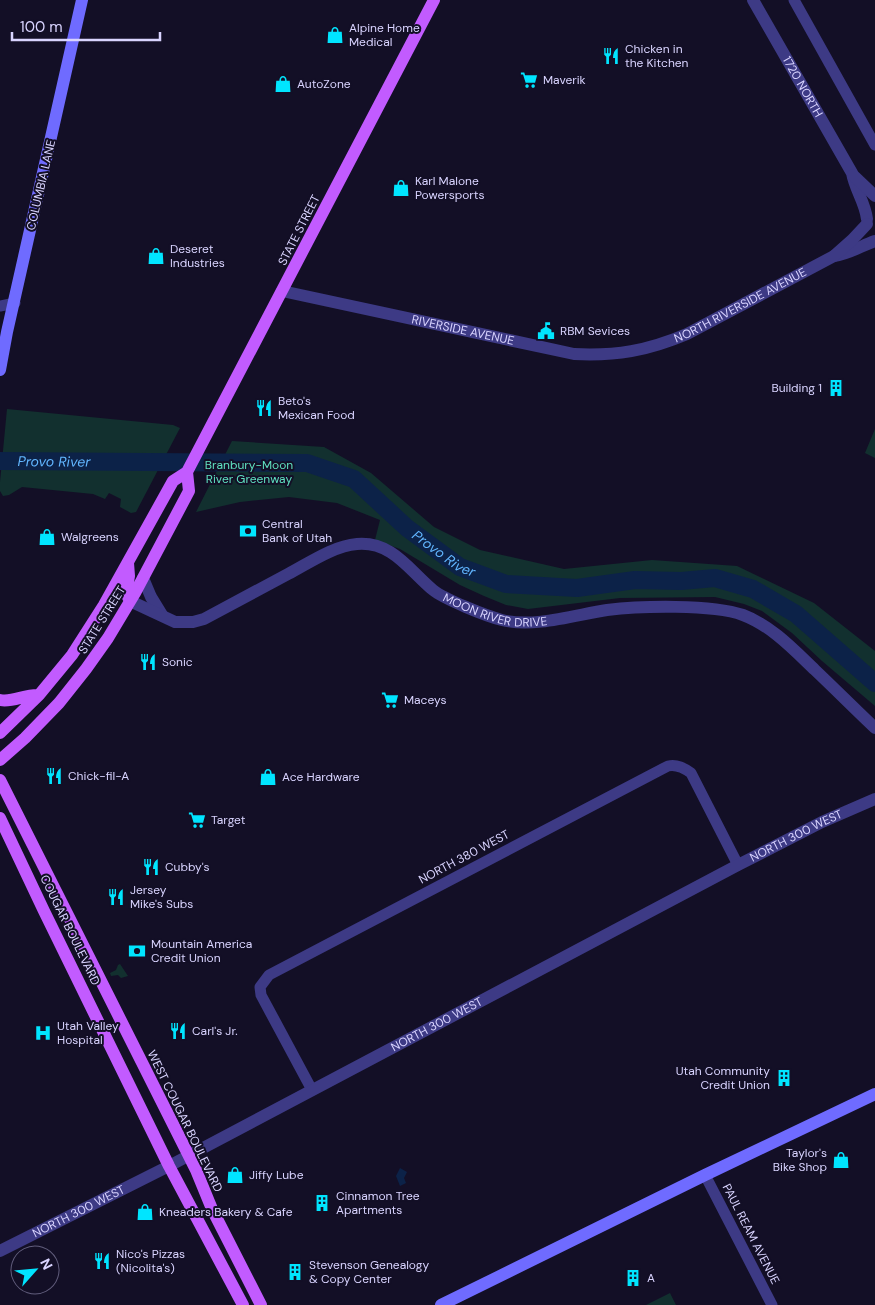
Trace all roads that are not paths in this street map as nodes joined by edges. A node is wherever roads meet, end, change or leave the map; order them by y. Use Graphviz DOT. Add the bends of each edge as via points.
graph roads {
  1 [pos="82,0"];
  2 [pos="434,0"];
  3 [pos="753,0"];
  4 [pos="794,0"];
  5 [pos="875,145"];
  6 [pos="852,174"];
  7 [pos="875,196"];
  8 [pos="870,218"];
  9 [pos="875,240"];
  10 [pos="834,256"];
  11 [pos="282,291"];
  12 [pos="15,303"];
  13 [pos="0,306"];
  14 [pos="644,350"];
  15 [pos="0,370"];
  16 [pos="187,472"];
  17 [pos="128,563"];
  18 [pos="143,578"];
  19 [pos="130,601"];
  20 [pos="162,615"];
  21 [pos="39,695"];
  22 [pos="0,700"];
  23 [pos="875,728"];
  24 [pos="0,733"];
  25 [pos="0,760"];
  26 [pos="0,780"];
  27 [pos="875,799"];
  28 [pos="0,818"];
  29 [pos="738,865"];
  30 [pos="85,949"];
  31 [pos="312,1090"];
  32 [pos="875,1094"];
  33 [pos="188,1155"];
  34 [pos="169,1166"];
  35 [pos="705,1175"];
  36 [pos="0,1252"];
  37 [pos="239,1302"];
  38 [pos="262,1305"];
  39 [pos="441,1305"];
  40 [pos="772,1305"];
  1 -- 12 [label="main road, COLUMBIA LANE"];
  2 -- 11 [label="main road, STATE STREET"];
  3 -- 6 [label="street, 1720 NORTH"];
  4 -- 5 [label="street"];
  6 -- 7 [label="street, 1720 NORTH"];
  6 -- 8 [label="street, 1720 NORTH"];
  8 -- 9 [label="street, 1720 NORTH" via="869,233"];
  8 -- 10 [label="street, NORTH RIVERSIDE AVENUE"];
  9 -- 10 [label="street, NORTH RIVERSIDE AVENUE"];
  10 -- 14 [label="street, NORTH RIVERSIDE AVENUE" via="687,334"];
  11 -- 14 [label="street, RIVERSIDE AVENUE" via="574,354 611,355"];
  11 -- 16 [label="main road, STATE STREET"];
  12 -- 13 [label="street"];
  12 -- 15 [label="main road, COLUMBIA LANE"];
  16 -- 17 [label="main road, STATE STREET" via="173,481"];
  16 -- 18 [label="main road, STATE STREET" via="190,491"];
  17 -- 19 [label="main road" via="126,593"];
  17 -- 21 [label="main road, STATE STREET" via="72,655"];
  18 -- 19 [label="main road, STATE STREET"];
  18 -- 20 [label="street"];
  19 -- 20 [label="street, MOON RIVER DRIVE"];
  19 -- 25 [label="main road, STATE STREET" via="108,638 70,689"];
  20 -- 23 [label="street, MOON RIVER DRIVE" via="175,622 204,619 343,547 375,546 391,551 433,590 450,600 501,620 537,622 610,610 660,608 713,608 743,615 786,643"];
  21 -- 22 [label="main road"];
  21 -- 24 [label="main road, STATE STREET"];
  26 -- 30 [label="main road, COUGAR BOULEVARD"];
  27 -- 29 [label="street, NORTH 300 WEST"];
  28 -- 34 [label="main road, COUGAR BOULEVARD"];
  29 -- 31 [label="street, NORTH 300 WEST"];
  29 -- 31 [label="street, NORTH 380 WEST" via="694,779 686,769 673,765 269,975 260,987 261,995"];
  30 -- 33 [label="main road, WEST COUGAR BOULEVARD"];
  31 -- 33 [label="street, NORTH 300 WEST"];
  32 -- 35 [label="main road"];
  33 -- 34 [label="street, NORTH 300 WEST"];
  33 -- 38 [label="main road, WEST COUGAR BOULEVARD"];
  34 -- 36 [label="street, NORTH 300 WEST"];
  34 -- 37 [label="main road"];
  35 -- 39 [label="main road"];
  35 -- 40 [label="street, PAUL REAM AVENUE"];
}
